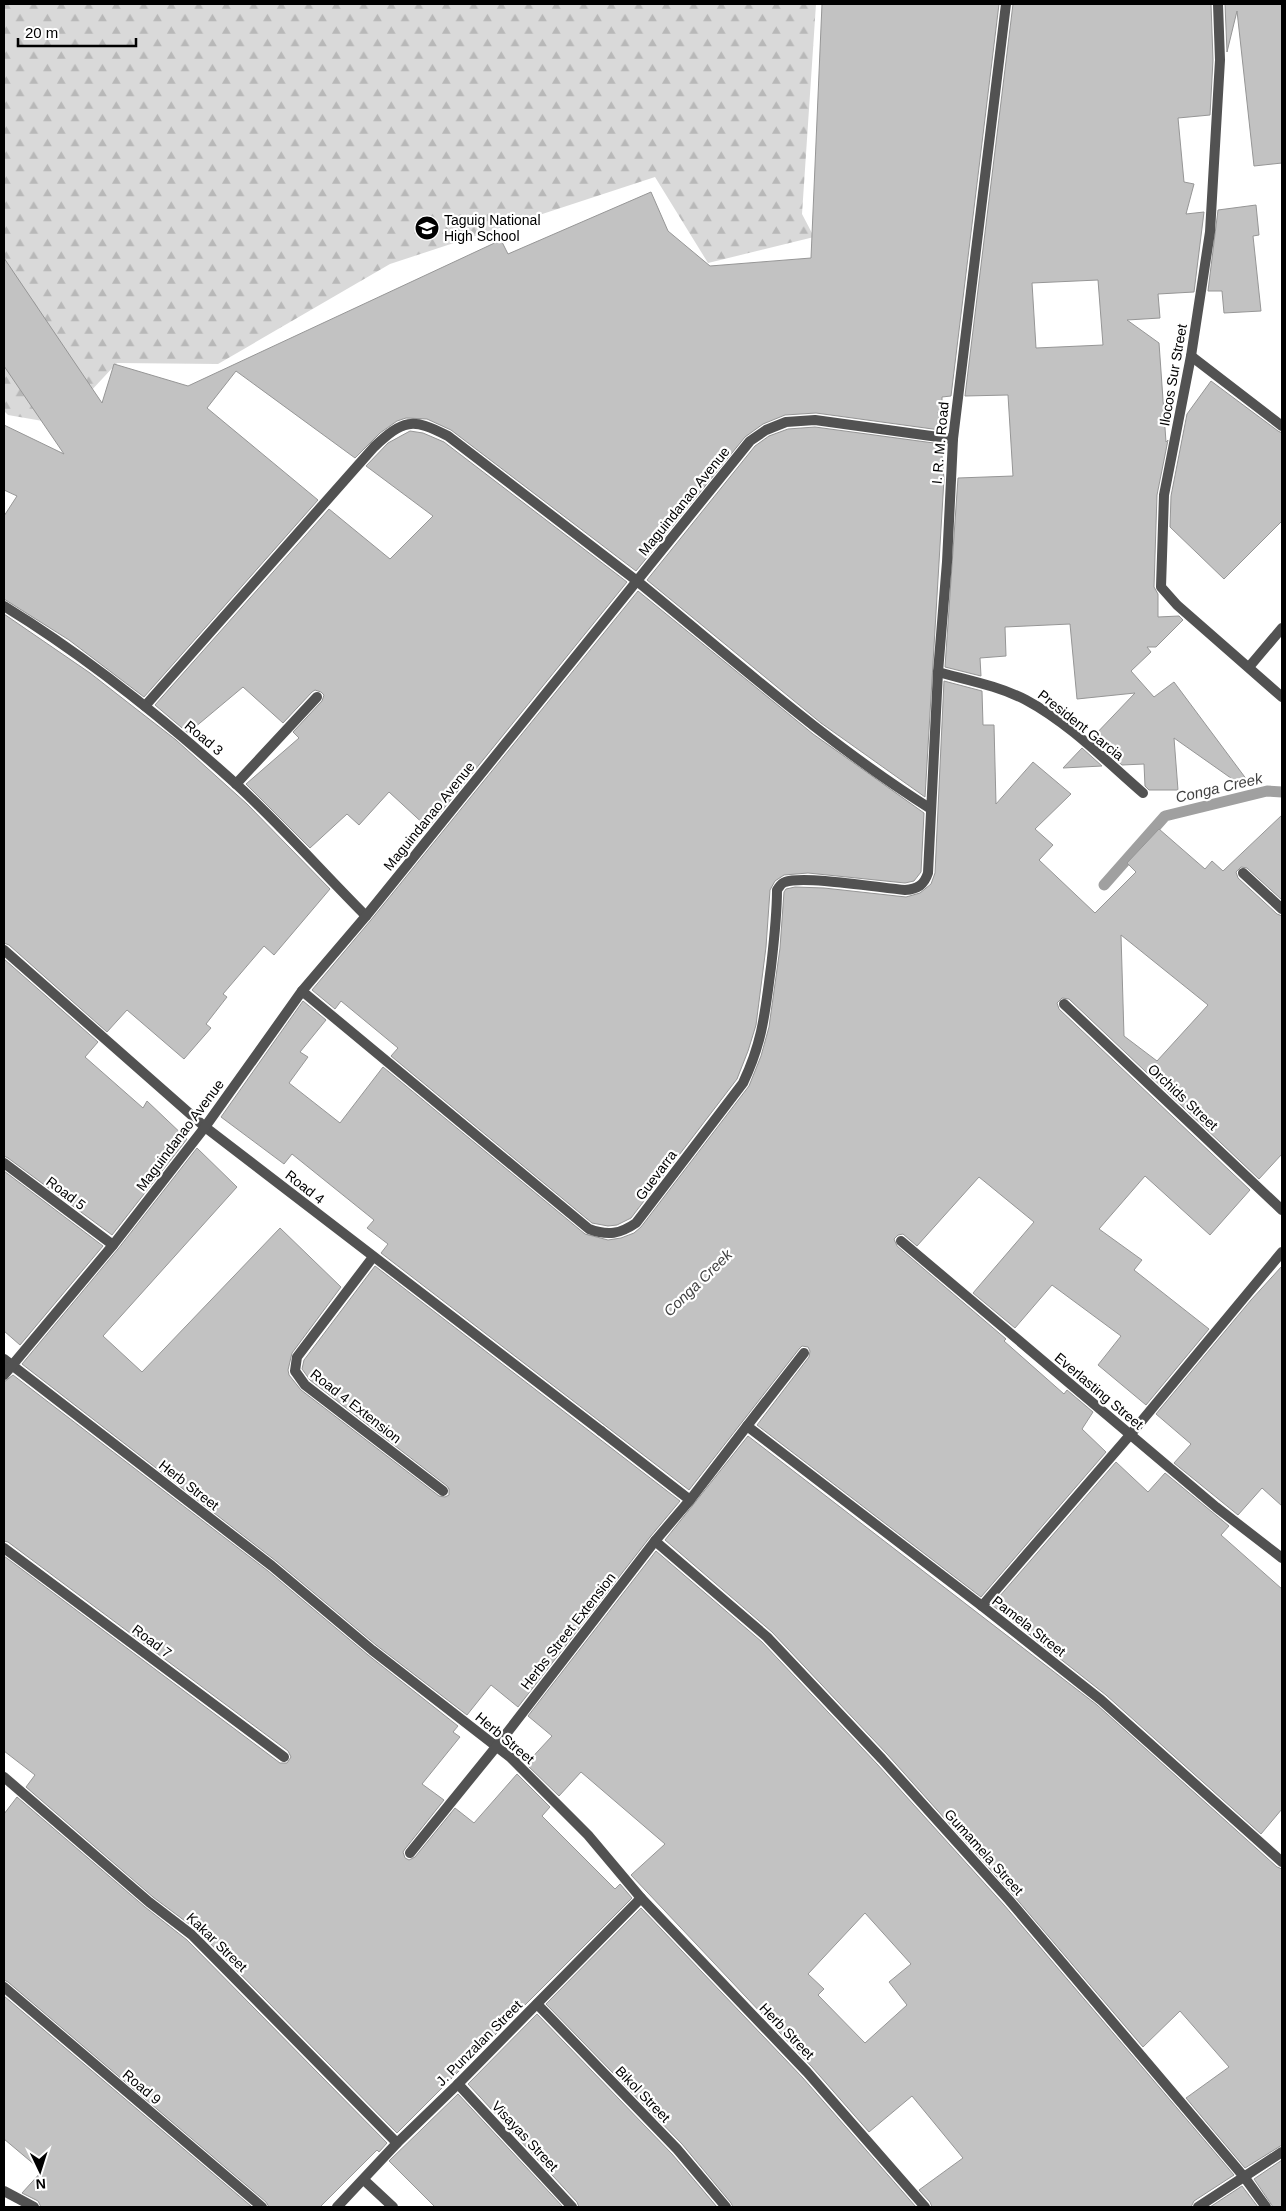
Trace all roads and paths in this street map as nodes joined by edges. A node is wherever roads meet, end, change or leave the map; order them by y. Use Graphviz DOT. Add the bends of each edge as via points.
graph roads {
  1 [pos="1006,4"];
  2 [pos="1218,4"];
  3 [pos="1191,356"];
  4 [pos="1282,426"];
  5 [pos="953,440"];
  6 [pos="636,581"];
  7 [pos="4,606"];
  8 [pos="1282,628"];
  9 [pos="1249,667"];
  10 [pos="938,672"];
  11 [pos="1282,697"];
  12 [pos="317,698"];
  13 [pos="145,706"];
  14 [pos="236,784"];
  15 [pos="1144,793"];
  16 [pos="932,809"];
  17 [pos="1243,873"];
  18 [pos="922,886"];
  19 [pos="1282,909"];
  20 [pos="366,916"];
  21 [pos="4,950"];
  22 [pos="302,991"];
  23 [pos="1064,1004"];
  24 [pos="205,1127"];
  25 [pos="4,1163"];
  26 [pos="1282,1210"];
  27 [pos="901,1241"];
  28 [pos="113,1246"];
  29 [pos="1282,1252"];
  30 [pos="373,1257"];
  31 [pos="804,1353"];
  32 [pos="8,1362"];
  33 [pos="4,1375"];
  34 [pos="747,1426"];
  35 [pos="1130,1435"];
  36 [pos="443,1490"];
  37 [pos="690,1500"];
  38 [pos="655,1541"];
  39 [pos="4,1548"];
  40 [pos="1282,1558"];
  41 [pos="982,1606"];
  42 [pos="496,1747"];
  43 [pos="284,1757"];
  44 [pos="4,1777"];
  45 [pos="410,1853"];
  46 [pos="1282,1862"];
  47 [pos="641,1898"];
  48 [pos="4,1987"];
  49 [pos="537,2004"];
  50 [pos="458,2084"];
  51 [pos="397,2143"];
  52 [pos="1282,2152"];
  53 [pos="1245,2178"];
  54 [pos="364,2180"];
  55 [pos="4,2191"];
  56 [pos="34,2207"];
  57 [pos="262,2207"];
  58 [pos="337,2207"];
  59 [pos="393,2207"];
  60 [pos="572,2207"];
  61 [pos="726,2207"];
  62 [pos="925,2207"];
  63 [pos="1198,2207"];
  64 [pos="1266,2207"];
  1 -- 5 [label="street, I. R. M. Road"];
  2 -- 3 [label="street, Ilocos Sur Street" via="1220,60 1210,232"];
  3 -- 4 [label="street"];
  3 -- 9 [label="street, Ilocos Sur Street" via="1164,495 1161,587 1177,605"];
  5 -- 6 [label="street, Maguindanao Avenue" via="815,420 786,422 766,430 750,441"];
  5 -- 10 [label="street, I. R. M. Road"];
  6 -- 13 [label="street" via="448,436 428,425 409,423 391,431 374,448"];
  6 -- 16 [label="street" via="833,741"];
  6 -- 20 [label="street, Maguindanao Avenue"];
  7 -- 13 [label="street, Road 3" via="54,637"];
  8 -- 9 [label="street"];
  9 -- 11 [label="street, Ilocos Sur Street"];
  10 -- 15 [label="street, President Garcia" via="1025,700 1064,726"];
  10 -- 16 [label="street, I. R. M. Road"];
  12 -- 14 [label="street"];
  13 -- 14 [label="street, Road 3"];
  14 -- 20 [label="street, Road 3"];
  16 -- 18 [label="street, I. R. M. Road" via="928,873"];
  17 -- 19 [label="street"];
  18 -- 22 [label="street, Guevarra" via="905,890 812,881 786,881 781,884 777,890 763,1030 743,1083 636,1223 615,1234 589,1229"];
  20 -- 22 [label="street, Maguindanao Avenue"];
  21 -- 24 [label="street, Road 4"];
  22 -- 24 [label="street, Maguindanao Avenue"];
  23 -- 26 [label="street, Orchids Street"];
  24 -- 28 [label="street, Maguindanao Avenue"];
  24 -- 30 [label="street, Road 4"];
  25 -- 28 [label="street, Road 5"];
  27 -- 35 [label="street, Everlasting Street"];
  28 -- 32 [label="street, Maguindanao Avenue"];
  29 -- 35 [label="street"];
  30 -- 36 [label="street, Road 4 Extension" via="297,1357 295,1371 305,1385"];
  30 -- 37 [label="street, Road 4"];
  31 -- 34 [label="street, Herbs Street Extension"];
  32 -- 33 [label="street, Maguindanao Avenue"];
  32 -- 42 [label="street, Herb Street" via="272,1566"];
  34 -- 37 [label="street, Herbs Street Extension"];
  34 -- 41 [label="street, Pamela Street"];
  35 -- 40 [label="street, Everlasting Street"];
  35 -- 41 [label="street"];
  37 -- 38 [label="street, Herbs Street Extension"];
  38 -- 42 [label="street, Herbs Street Extension"];
  38 -- 53 [label="street, Gumamela Street" via="767,1636 882,1759 1009,1900"];
  39 -- 43 [label="street, Road 7"];
  41 -- 46 [label="street, Pamela Street" via="1101,1700"];
  42 -- 45 [label="street, Herbs Street Extension"];
  42 -- 47 [label="street, Herb Street" via="588,1835"];
  44 -- 51 [label="street, Kakar Street" via="192,1935"];
  47 -- 49 [label="street, J. Punzalan Street"];
  47 -- 62 [label="street, Herb Street" via="807,2072"];
  48 -- 57 [label="street, Road 9"];
  49 -- 50 [label="street, J. Punzalan Street"];
  49 -- 61 [label="street, Bikol Street" via="677,2149"];
  50 -- 51 [label="street, J. Punzalan Street"];
  50 -- 60 [label="street, Visayas Street"];
  51 -- 54 [label="street, J. Punzalan Street"];
  52 -- 53 [label="street"];
  53 -- 63 [label="street"];
  53 -- 64 [label="street, Gumamela Street"];
  54 -- 58 [label="street, J. Punzalan Street"];
  54 -- 59 [label="street"];
  55 -- 56 [label="street"];
}
